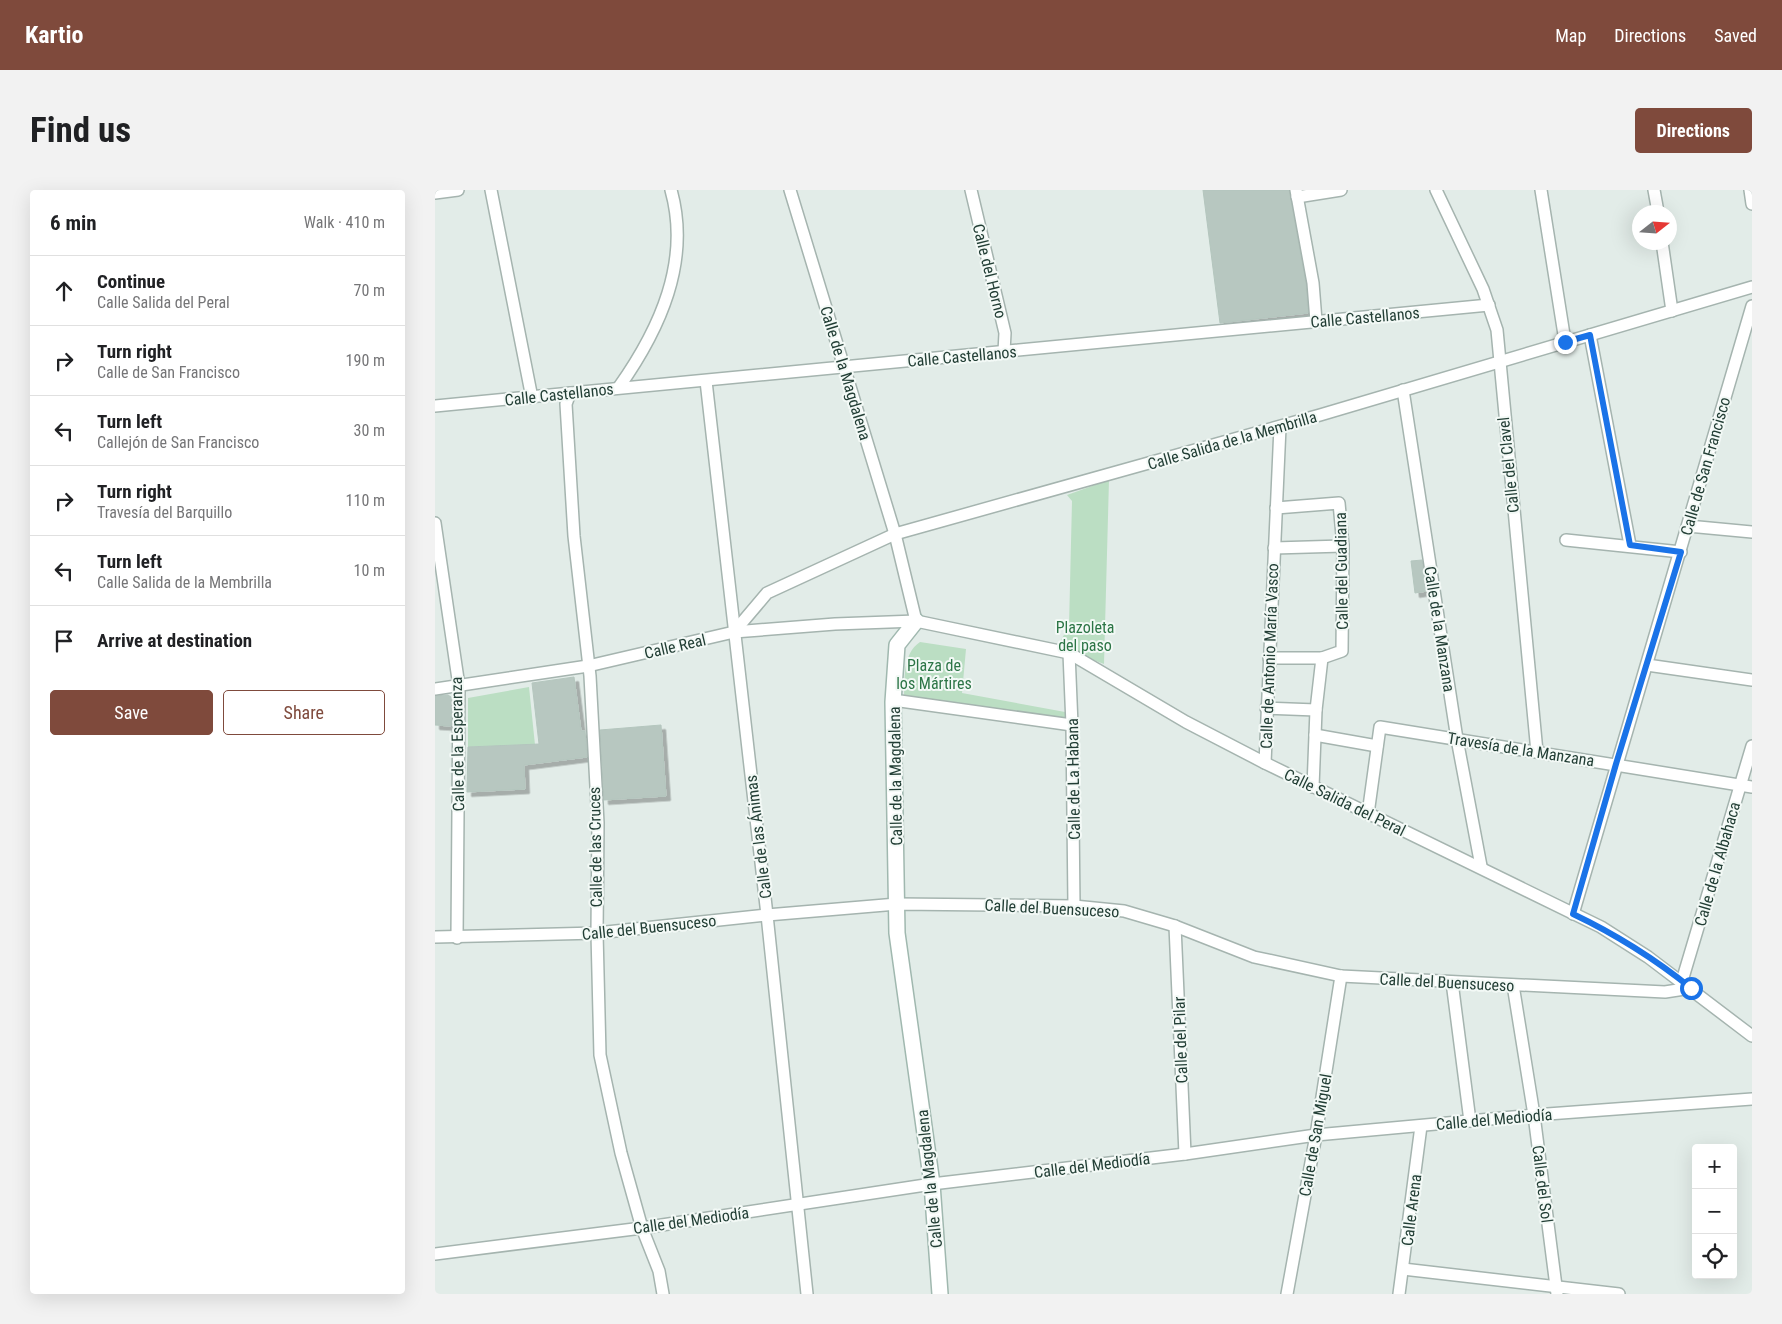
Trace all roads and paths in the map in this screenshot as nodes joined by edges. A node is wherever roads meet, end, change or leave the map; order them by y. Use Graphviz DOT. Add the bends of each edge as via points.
graph roads {
  1 [pos="458,190"];
  2 [pos="491,190"];
  3 [pos="671,190"];
  4 [pos="790,190"];
  5 [pos="971,190"];
  6 [pos="1341,190"];
  7 [pos="1436,190"];
  8 [pos="1541,190"];
  9 [pos="1654,190"];
  10 [pos="1750,190"];
  11 [pos="435,193"];
  12 [pos="1297,193"];
  13 [pos="1752,204"];
  14 [pos="1656,205"];
  15 [pos="1663,250"];
  16 [pos="1752,287"];
  17 [pos="1489,305"];
  18 [pos="1752,306"];
  19 [pos="1672,311"];
  20 [pos="1316,321"];
  21 [pos="1590,335"];
  22 [pos="1565,342"];
  23 [pos="1004,352"];
  24 [pos="1498,362"];
  25 [pos="844,367"];
  26 [pos="706,381"];
  27 [pos="619,387"];
  28 [pos="1403,390"];
  29 [pos="570,393"];
  30 [pos="533,398"];
  31 [pos="435,406"];
  32 [pos="1279,427"];
  33 [pos="1276,508"];
  34 [pos="435,523"];
  35 [pos="1688,526"];
  36 [pos="1752,532"];
  37 [pos="895,534"];
  38 [pos="1566,540"];
  39 [pos="1630,545"];
  40 [pos="1343,546"];
  41 [pos="1274,548"];
  42 [pos="1681,552"];
  43 [pos="916,621"];
  44 [pos="734,632"];
  45 [pos="1069,653"];
  46 [pos="1269,658"];
  47 [pos="1322,658"];
  48 [pos="1647,665"];
  49 [pos="588,666"];
  50 [pos="1752,680"];
  51 [pos="459,686"];
  52 [pos="435,689"];
  53 [pos="893,700"];
  54 [pos="1266,708"];
  55 [pos="1316,710"];
  56 [pos="1072,726"];
  57 [pos="1315,736"];
  58 [pos="1457,739"];
  59 [pos="1377,746"];
  60 [pos="1752,746"];
  61 [pos="1537,752"];
  62 [pos="1265,763"];
  63 [pos="1616,764"];
  64 [pos="1740,785"];
  65 [pos="1313,787"];
  66 [pos="1752,787"];
  67 [pos="1368,814"];
  68 [pos="1481,866"];
  69 [pos="897,904"];
  70 [pos="1074,906"];
  71 [pos="767,914"];
  72 [pos="1573,914"];
  73 [pos="1175,926"];
  74 [pos="597,933"];
  75 [pos="435,937"];
  76 [pos="457,938"];
  77 [pos="1341,976"];
  78 [pos="1452,982"];
  79 [pos="1513,985"];
  80 [pos="1686,985"];
  81 [pos="1752,1036"];
  82 [pos="1752,1099"];
  83 [pos="1534,1115"];
  84 [pos="1470,1122"];
  85 [pos="1421,1126"];
  86 [pos="1316,1136"];
  87 [pos="1185,1154"];
  88 [pos="932,1184"];
  89 [pos="797,1204"];
  90 [pos="642,1228"];
  91 [pos="435,1254"];
  92 [pos="1403,1268"];
  93 [pos="1556,1290"];
  94 [pos="663,1294"];
  95 [pos="807,1294"];
  96 [pos="941,1294"];
  97 [pos="1287,1294"];
  98 [pos="1399,1294"];
  99 [pos="1619,1294"];
  1 -- 11 [label="street"];
  2 -- 30 [label="street"];
  3 -- 27 [label="street" via="678,237 677,261 670,291 659,320"];
  4 -- 25 [label="street, Calle de la Magdalena"];
  5 -- 23 [label="street, Calle del Horno" via="1005,333"];
  6 -- 12 [label="street"];
  7 -- 17 [label="street, Calle del Clavel"];
  8 -- 22 [label="street"];
  9 -- 14 [label="street"];
  10 -- 13 [label="street"];
  12 -- 20 [label="street"];
  15 -- 19 [label="street"];
  16 -- 19 [label="street, Calle Salida de la Membrilla"];
  17 -- 20 [label="street, Calle Castellanos"];
  17 -- 24 [label="street, Calle del Clavel" via="1497,330"];
  18 -- 35 [label="street, Calle de San Francisco"];
  19 -- 21 [label="street, Calle Salida de la Membrilla"];
  20 -- 23 [label="street, Calle Castellanos"];
  21 -- 22 [label="street, Calle Salida de la Membrilla"];
  21 -- 39 [label="street"];
  22 -- 24 [label="street, Calle Salida de la Membrilla"];
  23 -- 25 [label="street, Calle Castellanos"];
  24 -- 28 [label="street, Calle Salida de la Membrilla"];
  24 -- 61 [label="street, Calle del Clavel"];
  25 -- 26 [label="street, Calle Castellanos"];
  25 -- 37 [label="street, Calle de la Magdalena"];
  26 -- 27 [label="street, Calle Castellanos"];
  26 -- 44 [label="street, Calle de las Ánimas"];
  27 -- 29 [label="street, Calle Castellanos"];
  28 -- 32 [label="street, Calle Salida de la Membrilla"];
  28 -- 58 [label="street, Calle de la Manzana"];
  29 -- 30 [label="street, Calle Castellanos"];
  29 -- 49 [label="street, Calle de las Cruces" via="567,404 574,536"];
  30 -- 31 [label="street, Calle Castellanos"];
  32 -- 33 [label="street, Calle de Antonio María Vasco"];
  32 -- 37 [label="street, Calle Salida de la Membrilla"];
  33 -- 40 [label="street, Calle del Guadiana" via="1339,504"];
  33 -- 41 [label="street, Calle de Antonio María Vasco"];
  34 -- 51 [label="street, Calle de la Esperanza"];
  35 -- 36 [label="street"];
  35 -- 42 [label="street, Calle de San Francisco"];
  37 -- 43 [label="street, Calle de la Magdalena"];
  37 -- 44 [label="street, Calle Salida de la Membrilla" via="767,592"];
  38 -- 39 [label="street"];
  39 -- 42 [label="street"];
  40 -- 41 [label="street, Calle de Antonio María Vasco"];
  40 -- 47 [label="street, Calle del Guadiana" via="1342,651"];
  41 -- 46 [label="street, Calle de Antonio María Vasco"];
  42 -- 48 [label="street, Calle de San Francisco"];
  43 -- 44 [label="street, Calle Real"];
  43 -- 45 [label="street, Calle Salida del Peral"];
  43 -- 53 [label="street, Calle de la Magdalena" via="897,645"];
  44 -- 49 [label="street, Calle Real"];
  44 -- 71 [label="street, Calle de las Ánimas"];
  45 -- 56 [label="street, Calle de La Habana"];
  45 -- 62 [label="street, Calle Salida del Peral" via="1186,722"];
  46 -- 47 [label="street"];
  46 -- 54 [label="street, Calle de Antonio María Vasco"];
  47 -- 55 [label="street"];
  48 -- 50 [label="street"];
  48 -- 63 [label="street, Calle de San Francisco"];
  49 -- 51 [label="street, Calle Real"];
  49 -- 74 [label="street, Calle de las Cruces" via="598,823"];
  51 -- 52 [label="street, Calle Real"];
  51 -- 76 [label="street, Calle de la Esperanza"];
  53 -- 56 [label="street"];
  53 -- 69 [label="street, Calle de la Magdalena"];
  54 -- 55 [label="street"];
  54 -- 62 [label="street, Calle de Antonio María Vasco"];
  55 -- 57 [label="street"];
  56 -- 70 [label="street, Calle de La Habana"];
  57 -- 59 [label="street"];
  57 -- 65 [label="street"];
  58 -- 59 [label="street, Travesía de la Manzana" via="1379,727"];
  58 -- 61 [label="street, Travesía de la Manzana"];
  58 -- 68 [label="street, Calle de la Manzana"];
  59 -- 67 [label="street"];
  60 -- 64 [label="street, Calle de la Albahaca"];
  61 -- 63 [label="street, Travesía de la Manzana"];
  62 -- 65 [label="street, Calle Salida del Peral"];
  63 -- 64 [label="street, Travesía de la Manzana"];
  63 -- 72 [label="street, Calle de San Francisco"];
  64 -- 66 [label="street, Travesía de la Manzana"];
  64 -- 80 [label="street, Calle de la Albahaca"];
  65 -- 67 [label="street, Calle Salida del Peral"];
  67 -- 68 [label="street, Calle Salida del Peral"];
  68 -- 72 [label="street, Calle Salida del Peral"];
  69 -- 70 [label="street, Calle del Buensuceso"];
  69 -- 71 [label="street, Calle del Buensuceso"];
  69 -- 88 [label="street, Calle de la Magdalena" via="897,933"];
  70 -- 73 [label="street, Calle del Buensuceso" via="1124,911"];
  71 -- 74 [label="street, Calle del Buensuceso"];
  71 -- 89 [label="street, Calle de las Ánimas"];
  72 -- 80 [label="street, Calle Salida del Peral" via="1601,927"];
  73 -- 77 [label="street, Calle del Buensuceso" via="1254,957"];
  73 -- 87 [label="street, Calle del Pilar"];
  74 -- 76 [label="street, Calle del Buensuceso"];
  74 -- 90 [label="street, Calle de las Cruces" via="600,1055 621,1153"];
  75 -- 76 [label="street, Calle del Buensuceso"];
  77 -- 78 [label="street, Calle del Buensuceso"];
  77 -- 86 [label="street, Calle de San Miguel"];
  78 -- 79 [label="street, Calle del Buensuceso"];
  78 -- 84 [label="street"];
  79 -- 80 [label="street, Calle del Buensuceso" via="1665,992"];
  79 -- 83 [label="street, Calle del Sol"];
  80 -- 81 [label="street, Calle Salida del Peral"];
  82 -- 83 [label="street, Calle del Mediodía"];
  83 -- 84 [label="street, Calle del Mediodía"];
  83 -- 93 [label="street, Calle del Sol"];
  84 -- 85 [label="street, Calle del Mediodía"];
  85 -- 86 [label="street, Calle del Mediodía"];
  85 -- 92 [label="street, Calle Arena"];
  86 -- 87 [label="street, Calle del Mediodía"];
  86 -- 97 [label="street, Calle de San Miguel"];
  87 -- 88 [label="street, Calle del Mediodía"];
  88 -- 89 [label="street, Calle del Mediodía"];
  88 -- 96 [label="street, Calle de la Magdalena"];
  89 -- 90 [label="street, Calle del Mediodía"];
  89 -- 95 [label="street, Calle de las Ánimas"];
  90 -- 91 [label="street, Calle del Mediodía"];
  90 -- 94 [label="street, Calle de las Cruces" via="659,1271"];
  92 -- 93 [label="street"];
  92 -- 98 [label="street, Calle Arena"];
  93 -- 99 [label="street"];
}
